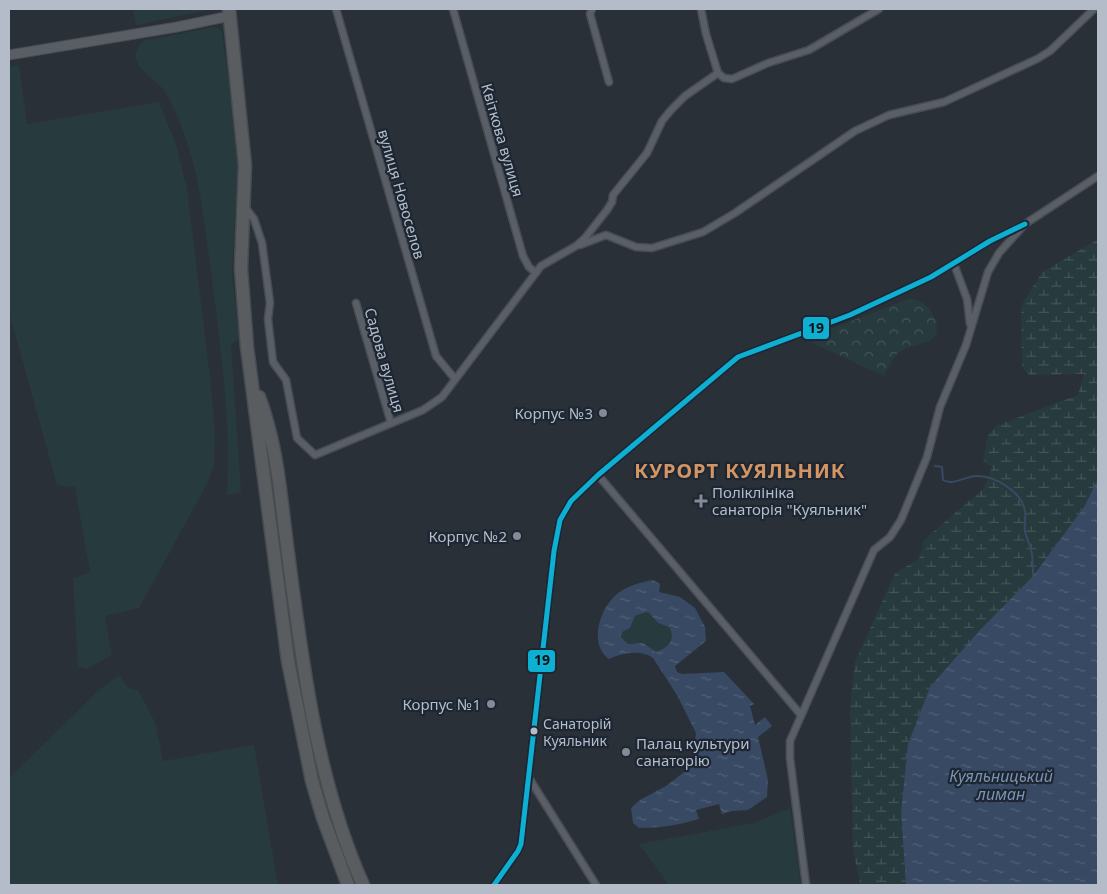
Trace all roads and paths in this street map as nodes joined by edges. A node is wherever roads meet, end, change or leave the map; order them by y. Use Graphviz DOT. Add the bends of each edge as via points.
graph roads {
  1 [pos="336,9"];
  2 [pos="453,9"];
  3 [pos="592,9"];
  4 [pos="701,9"];
  5 [pos="879,9"];
  6 [pos="1094,9"];
  7 [pos="229,12"];
  8 [pos="9,55"];
  9 [pos="718,74"];
  10 [pos="609,82"];
  11 [pos="1098,176"];
  12 [pos="244,206"];
  13 [pos="599,222"];
  14 [pos="1024,224"];
  15 [pos="606,234"];
  16 [pos="576,246"];
  17 [pos="954,264"];
  18 [pos="540,271"];
  19 [pos="356,303"];
  20 [pos="970,328"];
  21 [pos="252,378"];
  22 [pos="455,379"];
  23 [pos="390,423"];
  24 [pos="598,475"];
  25 [pos="801,715"];
  26 [pos="529,778"];
  27 [pos="348,885"];
  28 [pos="363,885"];
  29 [pos="494,885"];
  30 [pos="596,885"];
  31 [pos="806,885"];
  1 -- 22 [label="street, вулиця Новоселов" via="436,356"];
  2 -- 18 [label="street, Квіткова вулиця" via="523,256 529,267"];
  3 -- 10 [label="street" via="590,14"];
  4 -- 9 [label="street"];
  5 -- 9 [label="street" via="809,50 732,79"];
  6 -- 15 [label="street" via="1050,51 1037,59 944,102 890,115 854,131 710,229 652,248 636,247"];
  7 -- 8 [label="street" via="168,29"];
  7 -- 12 [label="highway" via="245,165"];
  9 -- 13 [label="street" via="670,110 647,153 613,194 612,202"];
  11 -- 14 [label="street"];
  12 -- 21 [label="highway" via="241,268"];
  12 -- 23 [label="street" via="254,219 262,243 273,362 286,380 297,438 315,455"];
  13 -- 15 [label="street"];
  13 -- 16 [label="street"];
  14 -- 17 [label="street"];
  14 -- 20 [label="street" via="1006,243 988,272"];
  15 -- 16 [label="street"];
  16 -- 18 [label="street"];
  17 -- 20 [label="street" via="967,299"];
  17 -- 24 [label="street" via="850,315 738,357"];
  18 -- 22 [label="street"];
  19 -- 23 [label="street, Садова вулиця"];
  20 -- 25 [label="street" via="940,407 927,457 901,520 890,537 874,550"];
  21 -- 27 [label="highway" via="288,661 312,781"];
  21 -- 28 [label="highway" via="276,454 304,664 327,784"];
  22 -- 23 [label="street" via="442,397 423,410"];
  24 -- 25 [label="street"];
  24 -- 26 [label="street" via="567,507 560,520"];
  25 -- 31 [label="street" via="789,744"];
  26 -- 29 [label="street" via="518,851"];
  26 -- 30 [label="street"];
}
